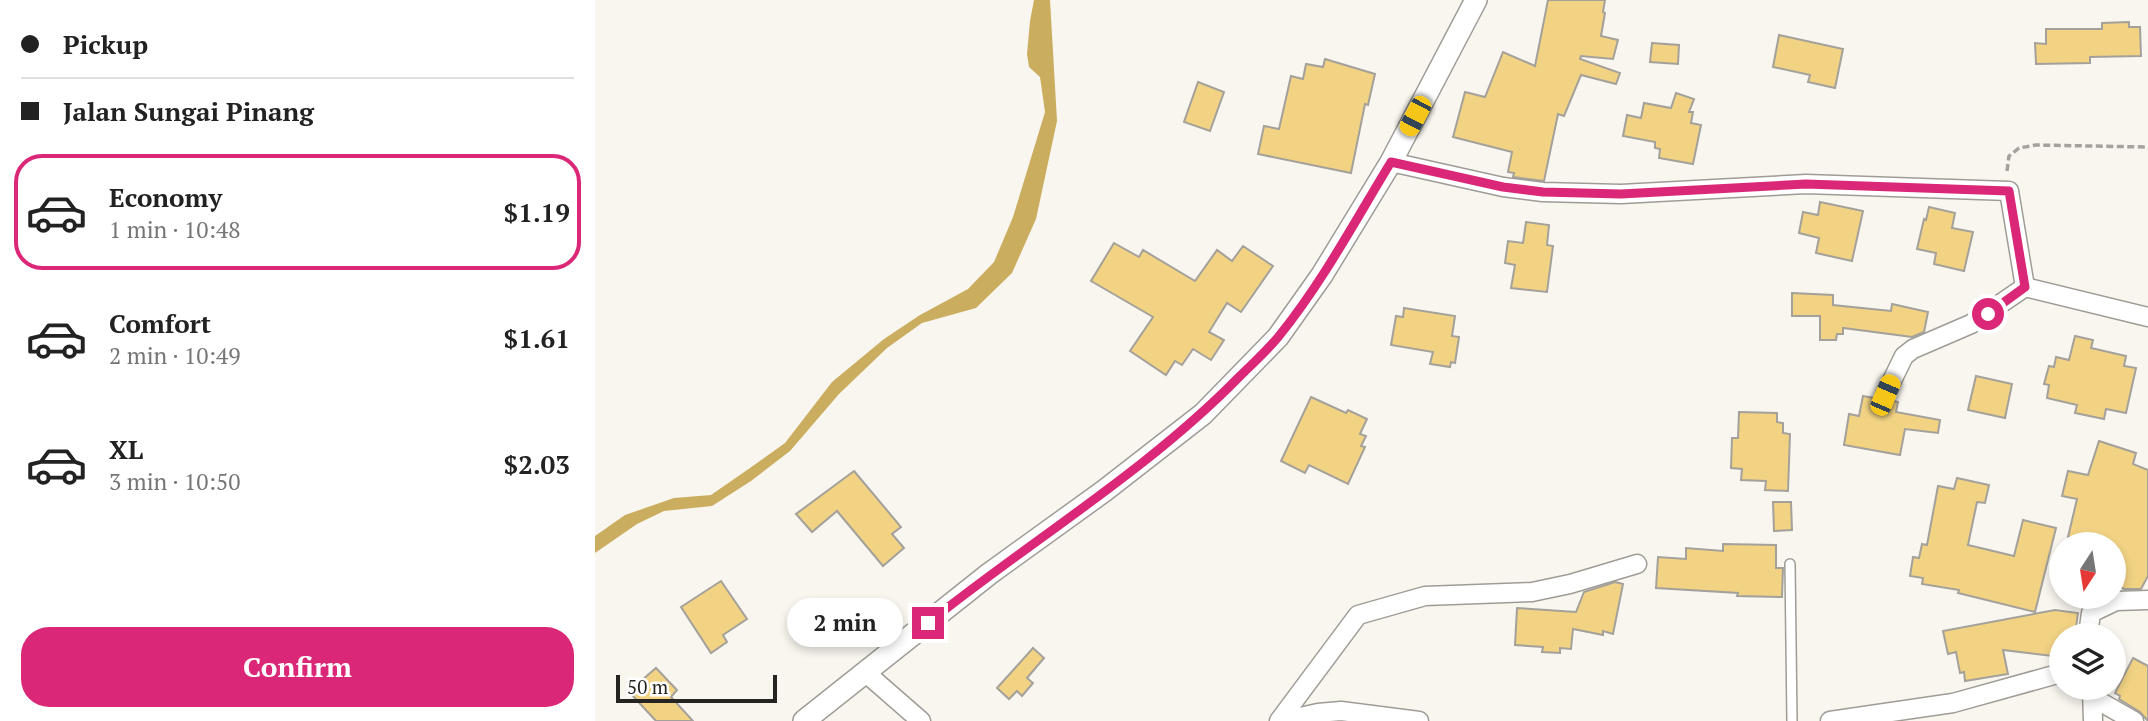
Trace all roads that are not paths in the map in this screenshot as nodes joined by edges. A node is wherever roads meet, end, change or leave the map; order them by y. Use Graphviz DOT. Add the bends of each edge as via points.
graph roads {
  1 [pos="1476,0"];
  2 [pos="1391,162"];
  3 [pos="2025,287"];
  4 [pos="2148,317"];
  5 [pos="1885,395"];
  6 [pos="1637,564"];
  7 [pos="1790,564"];
  8 [pos="2148,600"];
  9 [pos="2090,623"];
  10 [pos="866,673"];
  11 [pos="2049,676"];
  12 [pos="2092,700"];
  13 [pos="2104,700"];
  14 [pos="804,721"];
  15 [pos="921,721"];
  16 [pos="1281,721"];
  17 [pos="1419,721"];
  18 [pos="1792,721"];
  19 [pos="1830,721"];
  20 [pos="2093,721"];
  21 [pos="2134,721"];
  1 -- 2 [label="street"];
  2 -- 3 [label="street" via="1543,192 1621,194 1806,184 2009,191"];
  2 -- 10 [label="street" via="1278,337 1203,414 989,574"];
  3 -- 4 [label="street"];
  3 -- 5 [label="street" via="1971,324 1903,356"];
  6 -- 16 [label="street" via="1544,589 1425,596 1358,615"];
  7 -- 18 [label="lane"];
  8 -- 9 [label="street" via="2116,601 2091,613"];
  10 -- 14 [label="street"];
  10 -- 15 [label="street"];
  11 -- 19 [label="street" via="1954,703"];
  12 -- 20 [label="street"];
  13 -- 21 [label="street"];
  16 -- 17 [label="street" via="1341,712"];
}
